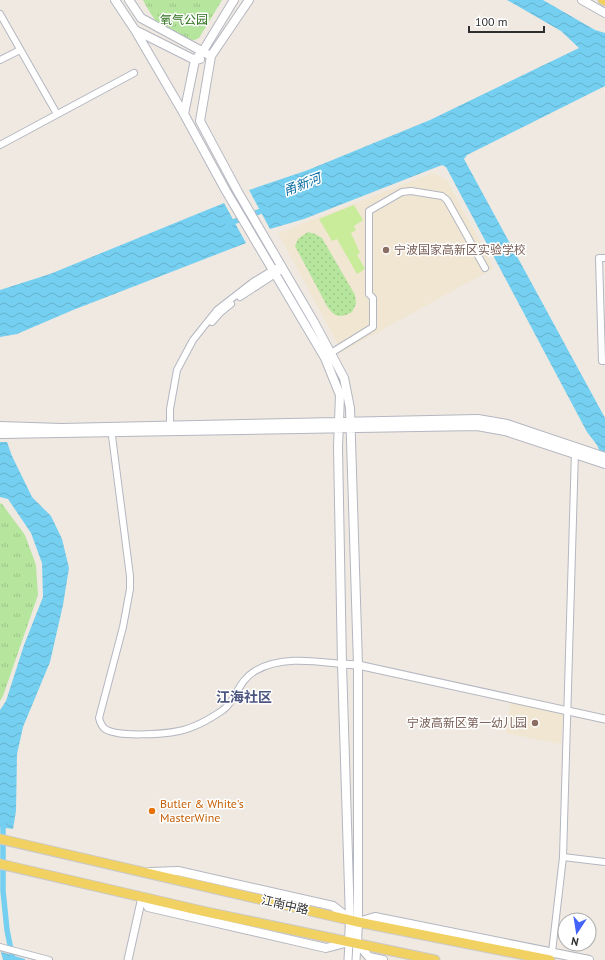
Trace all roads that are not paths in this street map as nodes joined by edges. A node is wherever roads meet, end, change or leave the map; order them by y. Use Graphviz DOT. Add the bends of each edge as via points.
graph roads {
  1 [pos="115,0"];
  2 [pos="129,0"];
  3 [pos="234,0"];
  4 [pos="249,0"];
  5 [pos="582,0"];
  6 [pos="605,13"];
  7 [pos="0,14"];
  8 [pos="135,30"];
  9 [pos="20,50"];
  10 [pos="203,50"];
  11 [pos="211,56"];
  12 [pos="0,60"];
  13 [pos="195,60"];
  14 [pos="134,73"];
  15 [pos="57,114"];
  16 [pos="184,114"];
  17 [pos="0,145"];
  18 [pos="605,258"];
  19 [pos="282,267"];
  20 [pos="485,268"];
  21 [pos="274,272"];
  22 [pos="603,321"];
  23 [pos="330,353"];
  24 [pos="605,361"];
  25 [pos="339,425"];
  26 [pos="350,425"];
  27 [pos="0,426"];
  28 [pos="171,428"];
  29 [pos="112,429"];
  30 [pos="0,434"];
  31 [pos="575,451"];
  32 [pos="605,457"];
  33 [pos="605,464"];
  34 [pos="342,664"];
  35 [pos="358,665"];
  36 [pos="567,711"];
  37 [pos="605,719"];
  38 [pos="0,839"];
  39 [pos="562,858"];
  40 [pos="605,862"];
  41 [pos="0,864"];
  42 [pos="142,897"];
  43 [pos="354,921"];
  44 [pos="353,943"];
  45 [pos="0,947"];
  46 [pos="551,956"];
  47 [pos="50,960"];
  48 [pos="128,960"];
  49 [pos="348,960"];
  50 [pos="356,960"];
  51 [pos="383,960"];
  52 [pos="435,960"];
  53 [pos="590,960"];
  1 -- 8 [label="main road"];
  2 -- 10 [label="main road" via="141,18"];
  3 -- 10 [label="main road"];
  4 -- 11 [label="main road"];
  5 -- 6 [label="main road"];
  7 -- 9 [label="street"];
  8 -- 13 [label="main road"];
  8 -- 16 [label="main road"];
  9 -- 12 [label="street"];
  9 -- 15 [label="street"];
  10 -- 11 [label="main road"];
  10 -- 13 [label="main road"];
  11 -- 13 [label="main road"];
  11 -- 19 [label="main road" via="200,121"];
  13 -- 16 [label="main road"];
  14 -- 15 [label="street"];
  15 -- 17 [label="street"];
  16 -- 21 [label="main road"];
  18 -- 22 [label="street" via="599,258"];
  19 -- 21 [label="street"];
  19 -- 23 [label="main road"];
  20 -- 23 [label="street" via="447,200 442,196 427,193 402,192 369,211 369,294 373,298 373,327"];
  21 -- 25 [label="main road" via="325,358 340,395"];
  21 -- 28 [label="street" via="220,313 198,338 182,368"];
  22 -- 24 [label="street" via="602,361"];
  23 -- 26 [label="main road" via="344,378 350,408"];
  25 -- 26 [label="main road"];
  25 -- 28 [label="main road"];
  25 -- 34 [label="main road"];
  26 -- 31 [label="main road" via="477,426 505,431"];
  26 -- 35 [label="main road"];
  27 -- 29 [label="main road"];
  28 -- 29 [label="main road"];
  29 -- 30 [label="main road"];
  29 -- 34 [label="street" via="130,589 123,627 99,718 105,729 133,734 179,731 194,726 224,709 244,680 255,671 298,660"];
  31 -- 32 [label="main road"];
  31 -- 33 [label="main road"];
  31 -- 36 [label="street"];
  34 -- 35 [label="street"];
  34 -- 43 [label="main road"];
  35 -- 36 [label="street"];
  35 -- 43 [label="main road"];
  36 -- 37 [label="street"];
  36 -- 39 [label="street"];
  38 -- 43 [label="main road, 江南中路"];
  39 -- 40 [label="street"];
  39 -- 46 [label="street"];
  41 -- 42 [label="main road, 江南中路"];
  42 -- 44 [label="main road, 江南中路"];
  42 -- 48 [label="street"];
  43 -- 44 [label="main road"];
  43 -- 46 [label="main road, 江南中路"];
  44 -- 49 [label="street"];
  44 -- 50 [label="street"];
  44 -- 51 [label="main road" via="369,957"];
  44 -- 52 [label="main road, 江南中路"];
  45 -- 47 [label="street"];
  46 -- 53 [label="main road"];
}
